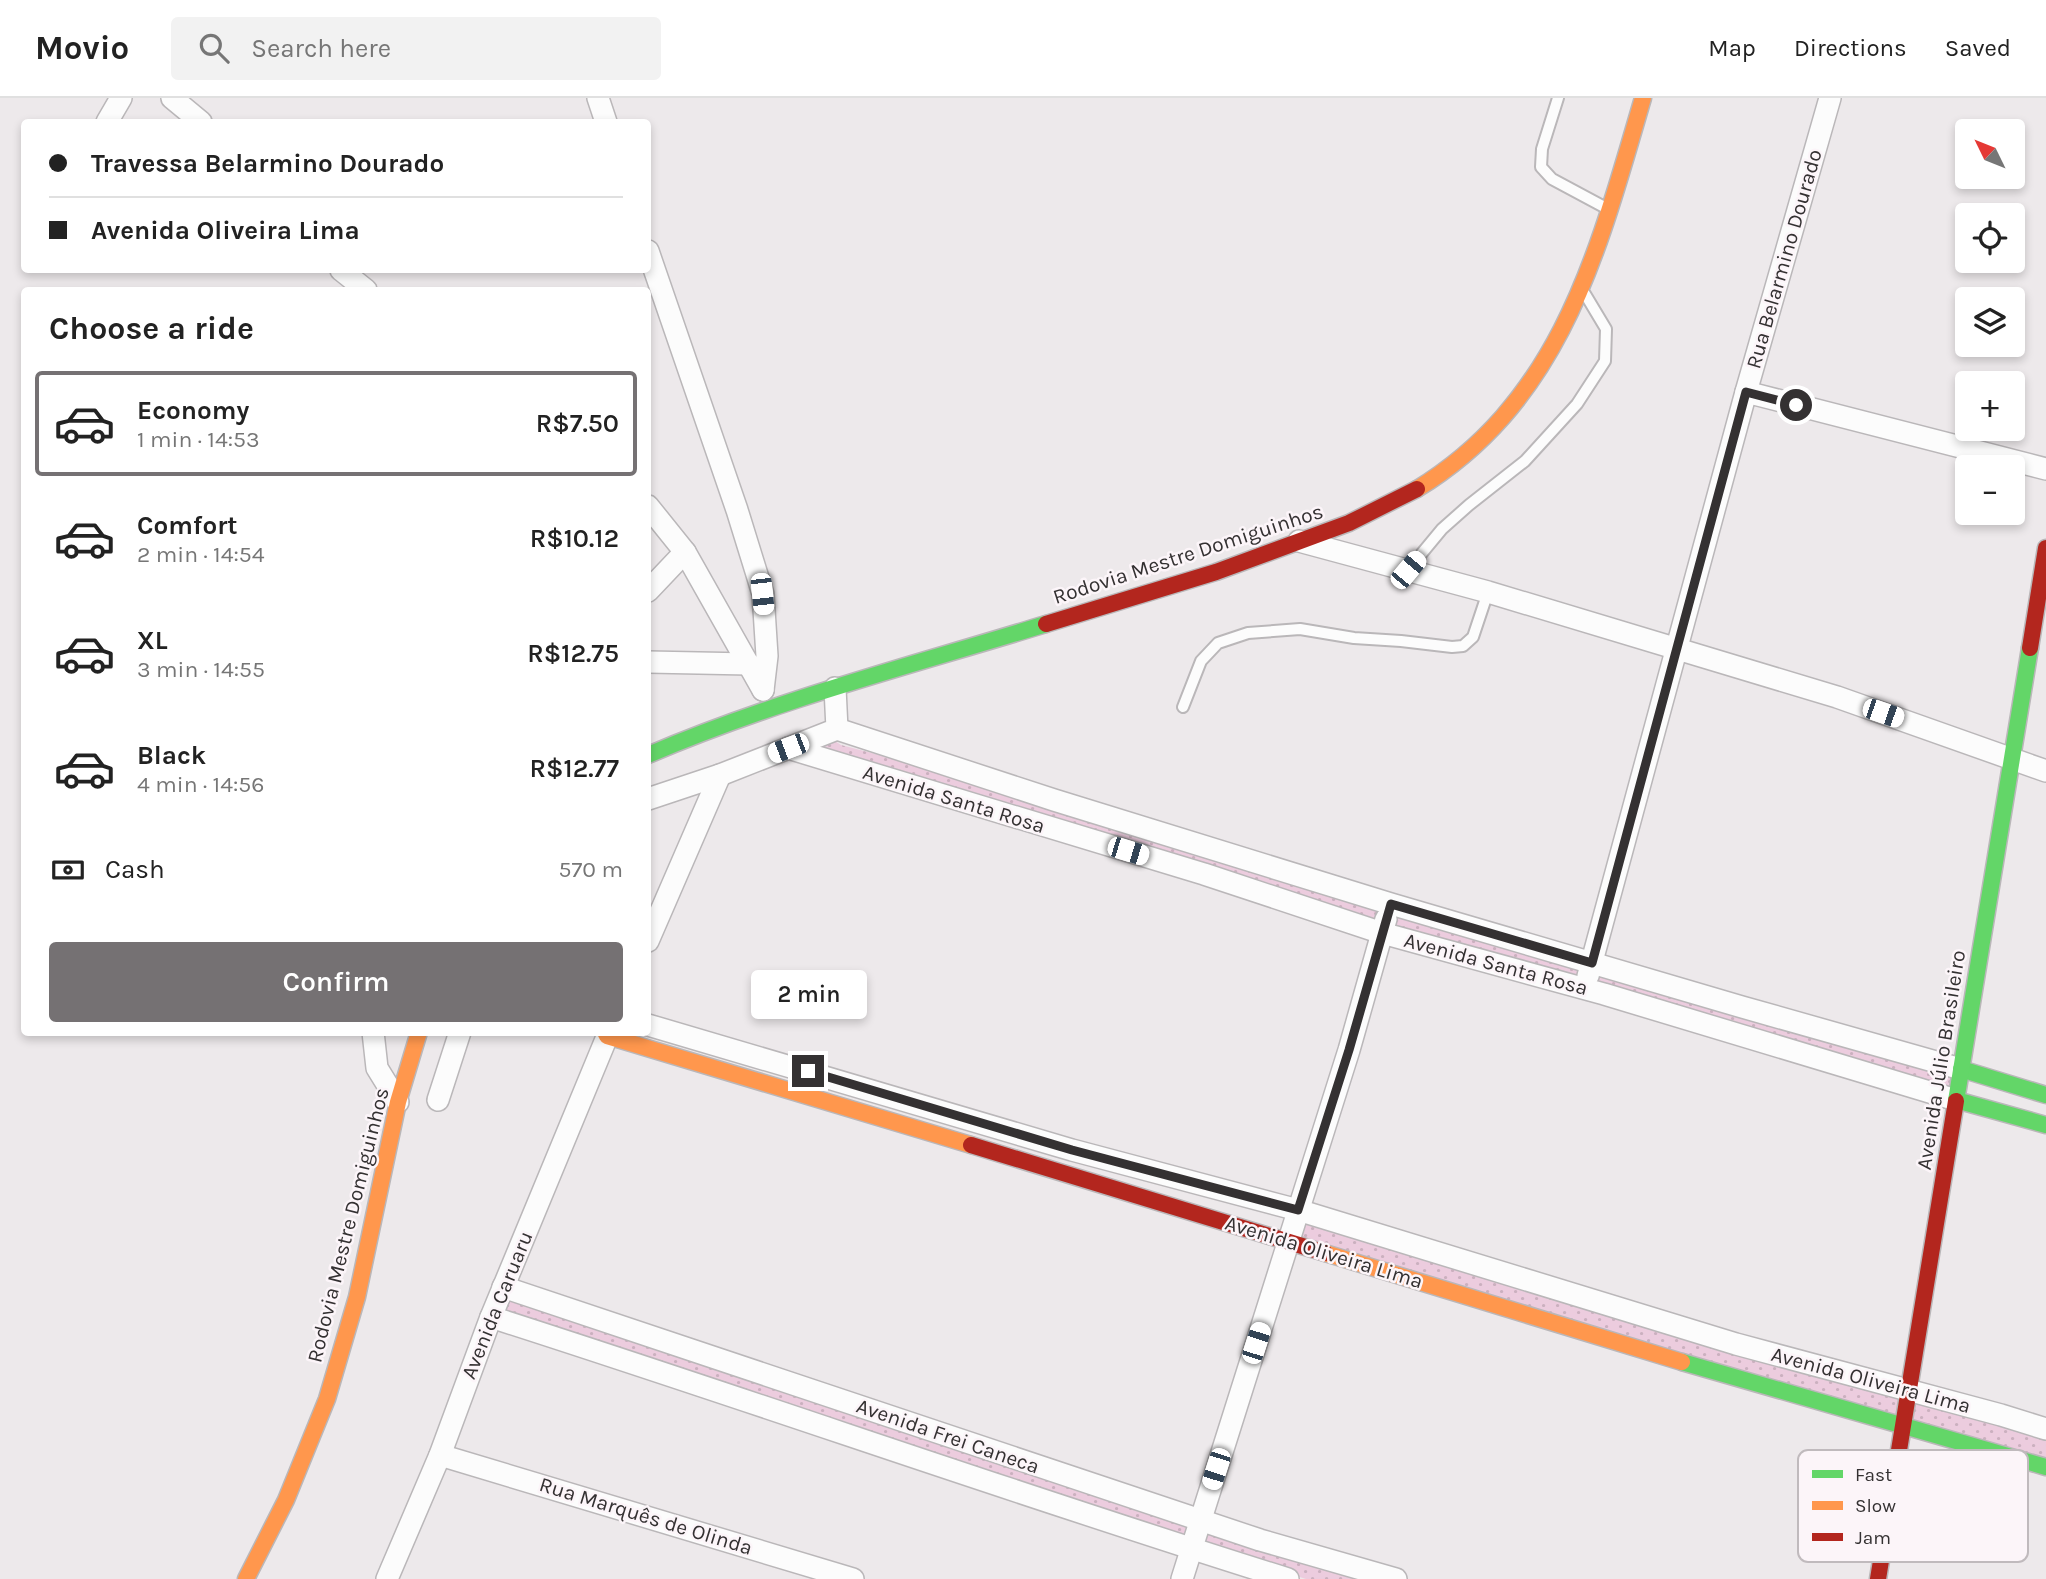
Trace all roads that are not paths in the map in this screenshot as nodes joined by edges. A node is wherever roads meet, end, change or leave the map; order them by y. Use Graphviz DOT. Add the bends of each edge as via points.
graph roads {
  1 [pos="121,98"];
  2 [pos="172,98"];
  3 [pos="598,98"];
  4 [pos="1558,98"];
  5 [pos="1643,98"];
  6 [pos="1830,98"];
  7 [pos="109,119"];
  8 [pos="197,119"];
  9 [pos="605,119"];
  10 [pos="1610,210"];
  11 [pos="651,260"];
  12 [pos="340,278"];
  13 [pos="360,287"];
  14 [pos="1582,289"];
  15 [pos="1746,392"];
  16 [pos="2046,469"];
  17 [pos="651,510"];
  18 [pos="1299,541"];
  19 [pos="2046,548"];
  20 [pos="685,552"];
  21 [pos="1408,570"];
  22 [pos="651,587"];
  23 [pos="1488,592"];
  24 [pos="1676,649"];
  25 [pos="651,663"];
  26 [pos="749,664"];
  27 [pos="835,688"];
  28 [pos="766,699"];
  29 [pos="1183,707"];
  30 [pos="837,729"];
  31 [pos="788,748"];
  32 [pos="651,754"];
  33 [pos="2011,761"];
  34 [pos="2046,771"];
  35 [pos="720,775"];
  36 [pos="651,798"];
  37 [pos="1391,904"];
  38 [pos="1382,933"];
  39 [pos="651,934"];
  40 [pos="1592,963"];
  41 [pos="1585,989"];
  42 [pos="651,1026"];
  43 [pos="373,1036"];
  44 [pos="418,1036"];
  45 [pos="459,1036"];
  46 [pos="606,1036"];
  47 [pos="614,1036"];
  48 [pos="1961,1069"];
  49 [pos="808,1071"];
  50 [pos="800,1093"];
  51 [pos="2046,1094"];
  52 [pos="438,1100"];
  53 [pos="1956,1100"];
  54 [pos="398,1102"];
  55 [pos="2046,1125"];
  56 [pos="1298,1210"];
  57 [pos="1288,1241"];
  58 [pos="503,1287"];
  59 [pos="491,1317"];
  60 [pos="710,1356"];
  61 [pos="700,1384"];
  62 [pos="1909,1392"];
  63 [pos="1903,1424"];
  64 [pos="2046,1429"];
  65 [pos="1899,1450"];
  66 [pos="1989,1450"];
  67 [pos="440,1454"];
  68 [pos="2028,1462"];
  69 [pos="2046,1467"];
  70 [pos="1199,1520"];
  71 [pos="1191,1549"];
  72 [pos="822,1574"];
  73 [pos="1392,1578"];
  74 [pos="246,1579"];
  75 [pos="387,1579"];
  76 [pos="853,1579"];
  77 [pos="1182,1579"];
  78 [pos="1288,1579"];
  1 -- 7 [label="street"];
  2 -- 8 [label="street"];
  3 -- 9 [label="street"];
  4 -- 10 [label="lane" via="1541,167 1552,179"];
  5 -- 10 [label="main road, Rodovia Mestre Domiguinhos"];
  6 -- 15 [label="street, Rua Belarmino Dourado"];
  10 -- 14 [label="main road, Rodovia Mestre Domiguinhos"];
  11 -- 28 [label="street" via="762,594"];
  12 -- 13 [label="street"];
  14 -- 18 [label="main road, Rodovia Mestre Domiguinhos" via="1543,365 1495,428 1444,472 1396,501"];
  14 -- 21 [label="lane" via="1606,329 1605,362 1577,404 1525,461 1442,529"];
  15 -- 16 [label="street"];
  15 -- 24 [label="street, Rua Belarmino Dourado"];
  17 -- 20 [label="street"];
  18 -- 21 [label="street"];
  18 -- 27 [label="main road, Rodovia Mestre Domiguinhos" via="1216,572"];
  19 -- 33 [label="main road, Avenida Júlio Brasileiro"];
  20 -- 22 [label="street"];
  20 -- 26 [label="street"];
  21 -- 23 [label="street"];
  23 -- 24 [label="street"];
  23 -- 29 [label="lane" via="1473,637 1464,646 1300,629 1248,633 1217,643 1201,661"];
  24 -- 33 [label="street" via="1837,697"];
  24 -- 40 [label="street, Rua Belarmino Dourado"];
  25 -- 26 [label="street"];
  26 -- 28 [label="street"];
  27 -- 28 [label="main road, Rodovia Mestre Domiguinhos"];
  27 -- 30 [label="street"];
  28 -- 32 [label="main road, Rodovia Mestre Domiguinhos"];
  30 -- 31 [label="street"];
  30 -- 37 [label="street, Avenida Santa Rosa"];
  31 -- 35 [label="street"];
  31 -- 38 [label="street, Avenida Santa Rosa"];
  33 -- 34 [label="street"];
  33 -- 48 [label="main road, Avenida Júlio Brasileiro"];
  35 -- 36 [label="street"];
  35 -- 39 [label="street"];
  37 -- 38 [label="street"];
  37 -- 40 [label="street, Avenida Santa Rosa"];
  38 -- 41 [label="street, Avenida Santa Rosa"];
  38 -- 56 [label="street"];
  40 -- 41 [label="street, Rua Belarmino Dourado"];
  40 -- 48 [label="street, Avenida Santa Rosa"];
  41 -- 53 [label="street, Avenida Santa Rosa"];
  42 -- 49 [label="street, Avenida Oliveira Lima"];
  43 -- 54 [label="street" via="377,1068"];
  44 -- 54 [label="main road, Rodovia Mestre Domiguinhos"];
  45 -- 52 [label="street"];
  46 -- 58 [label="street, Avenida Caruaru"];
  47 -- 50 [label="main road, Avenida Oliveira Lima"];
  48 -- 51 [label="main road, Avenida Santa Rosa"];
  48 -- 53 [label="main road, Avenida Júlio Brasileiro"];
  49 -- 50 [label="street"];
  49 -- 56 [label="street, Avenida Oliveira Lima" via="1072,1150"];
  50 -- 57 [label="main road, Avenida Oliveira Lima"];
  53 -- 55 [label="main road, Avenida Santa Rosa"];
  53 -- 62 [label="main road, Avenida Júlio Brasileiro"];
  54 -- 74 [label="main road, Rodovia Mestre Domiguinhos" via="357,1297 327,1399 286,1500"];
  56 -- 57 [label="street"];
  56 -- 62 [label="street, Avenida Oliveira Lima"];
  57 -- 63 [label="main road, Avenida Oliveira Lima"];
  57 -- 70 [label="street"];
  58 -- 59 [label="street, Avenida Caruaru"];
  58 -- 60 [label="street, Avenida Frei Caneca"];
  59 -- 61 [label="street, Avenida Frei Caneca"];
  59 -- 67 [label="street, Avenida Caruaru"];
  60 -- 61 [label="street"];
  60 -- 70 [label="street, Avenida Frei Caneca"];
  61 -- 71 [label="street, Avenida Frei Caneca"];
  62 -- 63 [label="main road, Avenida Júlio Brasileiro"];
  62 -- 64 [label="street, Avenida Oliveira Lima"];
  63 -- 65 [label="main road, Avenida Júlio Brasileiro"];
  63 -- 66 [label="main road, Avenida Oliveira Lima"];
  67 -- 72 [label="street, Rua Marquês de Olinda"];
  67 -- 75 [label="street, Avenida Caruaru"];
  68 -- 69 [label="main road, Avenida Oliveira Lima"];
  70 -- 71 [label="street"];
  70 -- 73 [label="street, Avenida Frei Caneca"];
  71 -- 77 [label="street"];
  71 -- 78 [label="street, Avenida Frei Caneca"];
  72 -- 76 [label="street, Rua Marquês de Olinda"];
}
